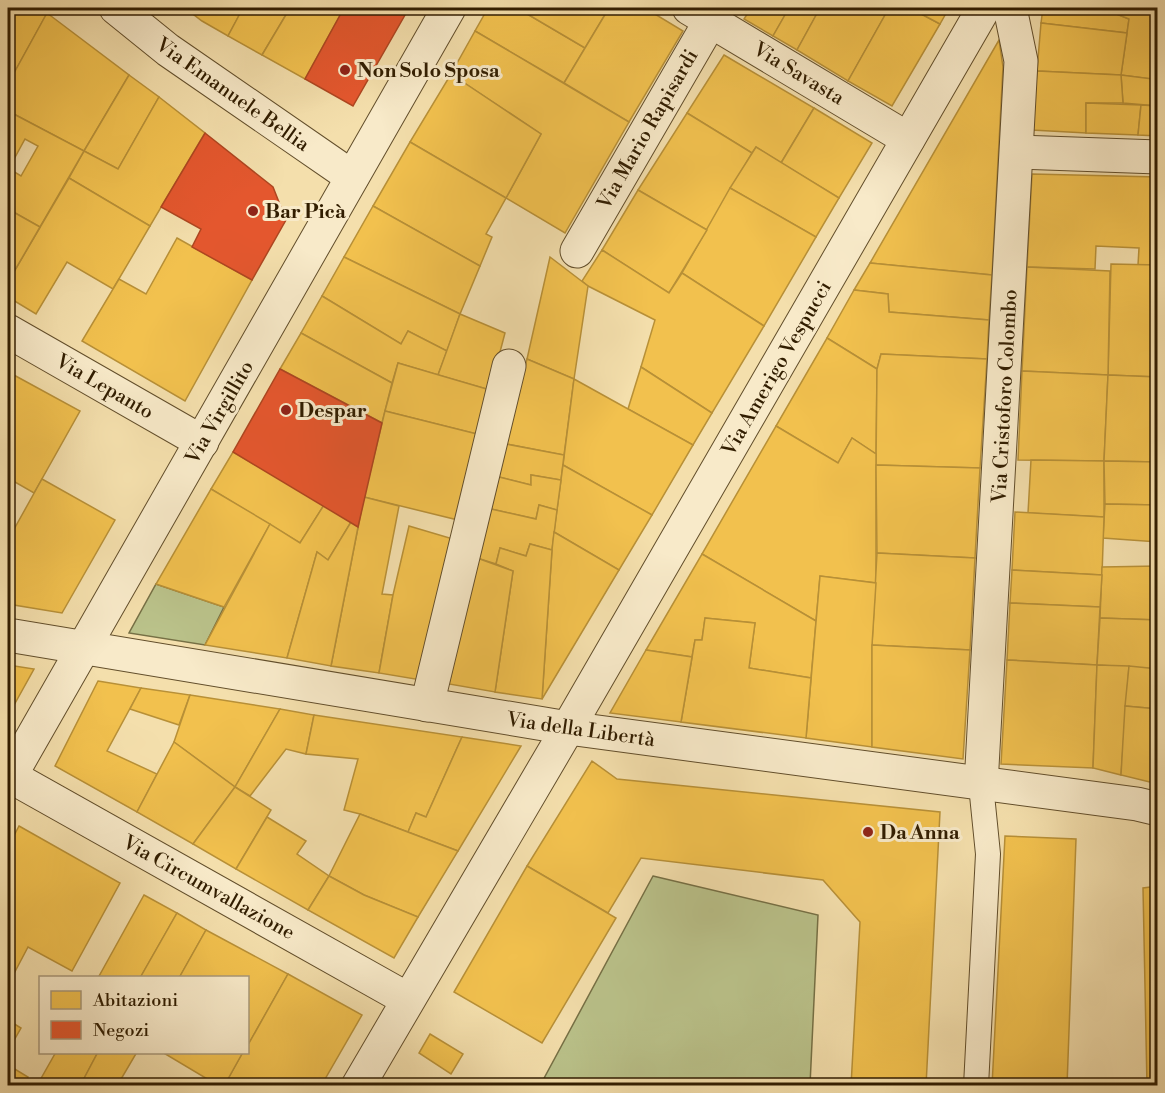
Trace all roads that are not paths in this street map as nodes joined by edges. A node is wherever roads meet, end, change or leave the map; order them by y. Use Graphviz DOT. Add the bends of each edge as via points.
graph roads {
  1 [pos="116,8"];
  2 [pos="449,8"];
  3 [pos="984,8"];
  4 [pos="1010,8"];
  5 [pos="705,12"];
  6 [pos="908,139"];
  7 [pos="1018,152"];
  8 [pos="1158,157"];
  9 [pos="352,177"];
  10 [pos="577,250"];
  11 [pos="8,331"];
  12 [pos="509,366"];
  13 [pos="202,442"];
  14 [pos="8,635"];
  15 [pos="84,647"];
  16 [pos="427,705"];
  17 [pos="568,728"];
  18 [pos="9,778"];
  19 [pos="981,785"];
  20 [pos="1158,809"];
  21 [pos="408,999"];
  22 [pos="358,1086"];
  23 [pos="976,1086"];
  1 -- 9 [label="street, Via Emanuele Bellia" via="168,50"];
  2 -- 9 [label="street, Via Virgillito"];
  3 -- 6 [label="street, Via Amerigo Vespucci"];
  4 -- 7 [label="street, Via Cristoforo Colombo" via="1021,61"];
  5 -- 6 [label="street, Via Savasta"];
  5 -- 10 [label="street, Via Mario Rapisardi"];
  6 -- 17 [label="street, Via Amerigo Vespucci"];
  7 -- 8 [label="street"];
  7 -- 19 [label="street, Via Cristoforo Colombo"];
  9 -- 13 [label="street, Via Virgillito"];
  11 -- 13 [label="street, Via Lepanto"];
  12 -- 16 [label="street"];
  13 -- 15 [label="street, Via Virgillito"];
  14 -- 15 [label="street, Via della Libertà"];
  15 -- 16 [label="street, Via della Libertà"];
  15 -- 18 [label="street, Via Circumvallazione"];
  16 -- 17 [label="street, Via della Libertà"];
  17 -- 19 [label="street, Via della Libertà"];
  17 -- 21 [label="street"];
  18 -- 21 [label="street, Via Circumvallazione"];
  19 -- 20 [label="street, Via della Libertà"];
  19 -- 23 [label="lane" via="988,854"];
  21 -- 22 [label="street"];
}
